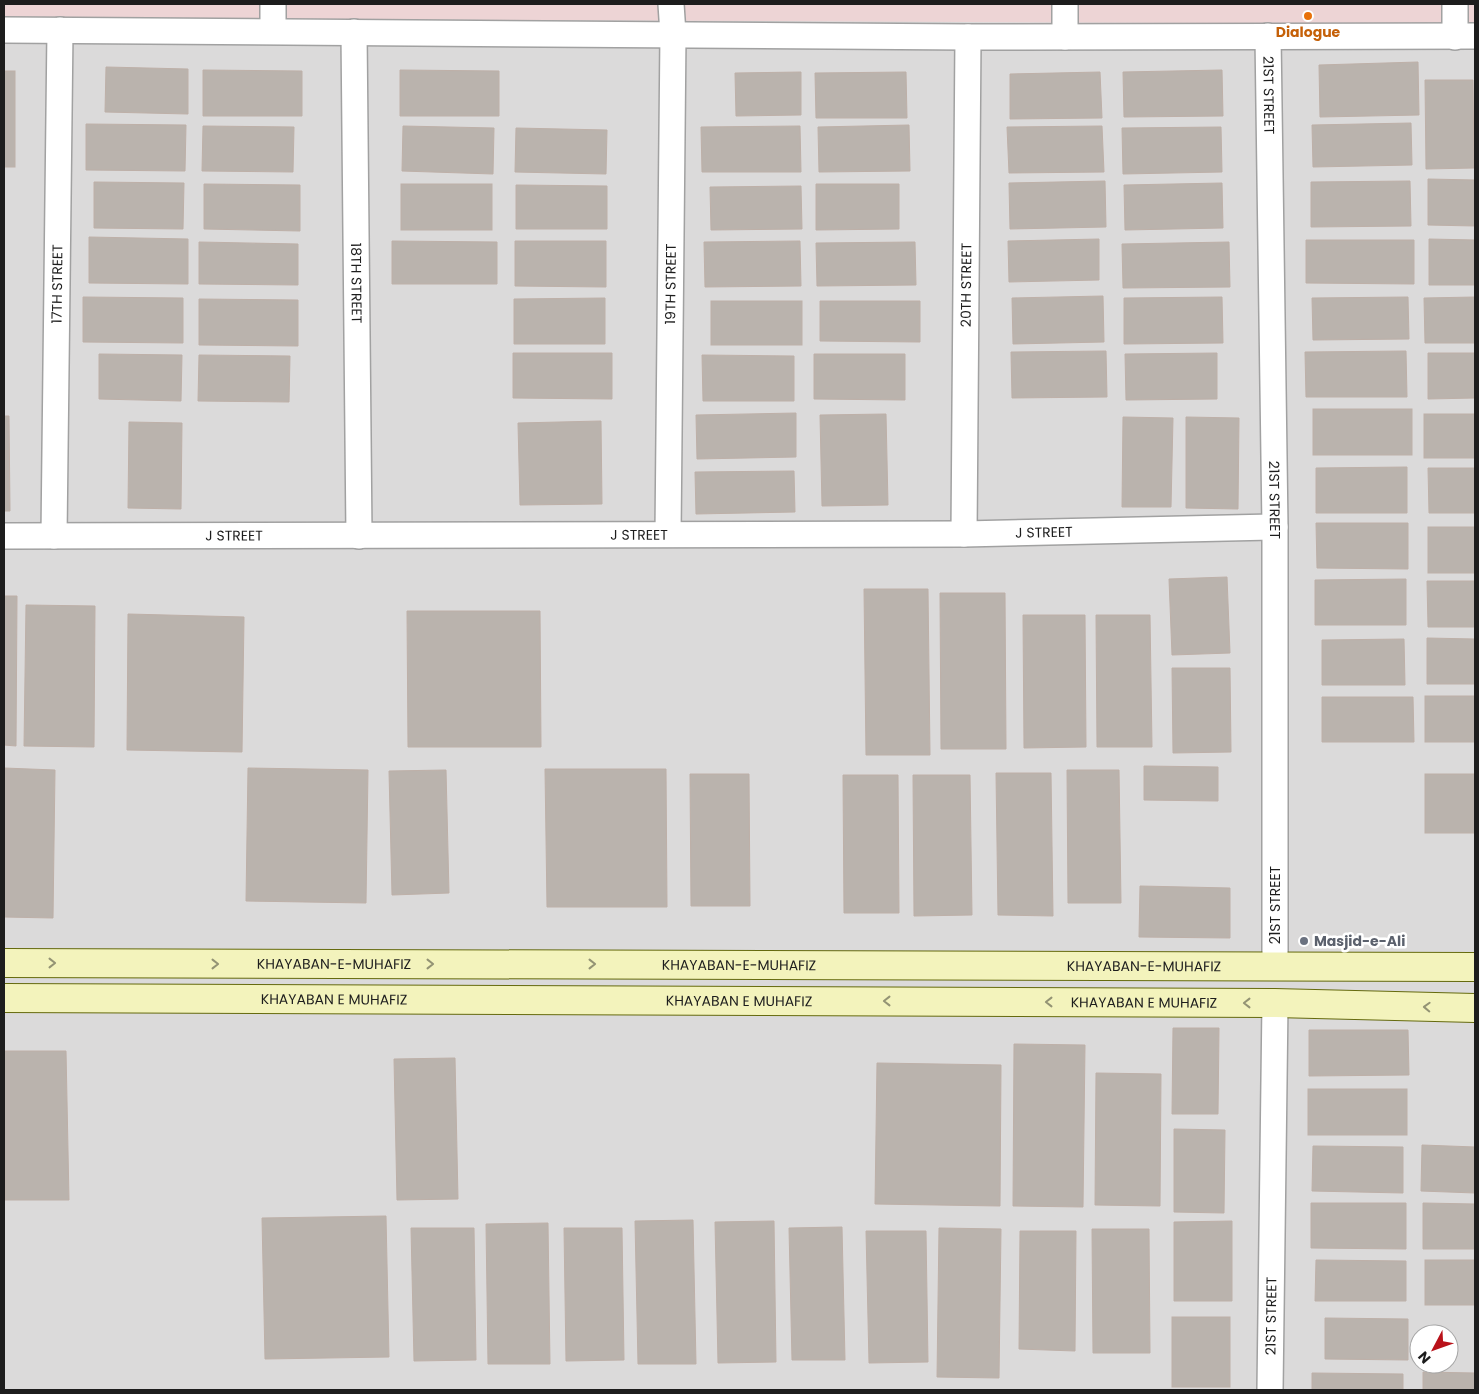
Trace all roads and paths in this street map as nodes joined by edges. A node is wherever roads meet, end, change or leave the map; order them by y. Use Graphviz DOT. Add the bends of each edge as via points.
graph roads {
  1 [pos="273,4"];
  2 [pos="671,4"];
  3 [pos="1065,4"];
  4 [pos="1455,4"];
  5 [pos="4,30"];
  6 [pos="60,30"];
  7 [pos="273,31"];
  8 [pos="354,32"];
  9 [pos="673,34"];
  10 [pos="1065,36"];
  11 [pos="1268,36"];
  12 [pos="968,37"];
  13 [pos="1465,37"];
  14 [pos="1275,527"];
  15 [pos="668,534"];
  16 [pos="964,534"];
  17 [pos="4,536"];
  18 [pos="54,536"];
  19 [pos="360,536"];
  20 [pos="4,963"];
  21 [pos="1276,965"];
  22 [pos="1475,967"];
  23 [pos="4,998"];
  24 [pos="1275,1003"];
  25 [pos="1475,1008"];
  26 [pos="1270,1390"];
  1 -- 7 [label="street"];
  2 -- 9 [label="street, 19TH STREET"];
  3 -- 10 [label="street"];
  4 -- 13 [label="street"];
  5 -- 6 [label="street"];
  6 -- 7 [label="street"];
  6 -- 18 [label="street, 17TH STREET"];
  7 -- 8 [label="street"];
  8 -- 9 [label="street"];
  8 -- 19 [label="street, 18TH STREET"];
  9 -- 12 [label="street"];
  9 -- 15 [label="street, 19TH STREET"];
  10 -- 11 [label="street"];
  10 -- 12 [label="street"];
  11 -- 13 [label="street"];
  11 -- 14 [label="street, 21ST STREET"];
  12 -- 16 [label="street, 20TH STREET"];
  14 -- 16 [label="street, J STREET"];
  14 -- 21 [label="street, 21ST STREET"];
  15 -- 16 [label="street, J STREET"];
  15 -- 19 [label="street, J STREET"];
  17 -- 18 [label="street, J STREET"];
  18 -- 19 [label="street, J STREET"];
  20 -- 21 [label="street, KHAYABAN-E-MUHAFIZ, one-way"];
  21 -- 22 [label="street, KHAYABAN-E-MUHAFIZ"];
  24 -- 23 [label="street, KHAYABAN E MUHAFIZ, one-way"];
  25 -- 24 [label="street, KHAYABAN E MUHAFIZ, one-way"];
  24 -- 26 [label="street, 21ST STREET"];
}
